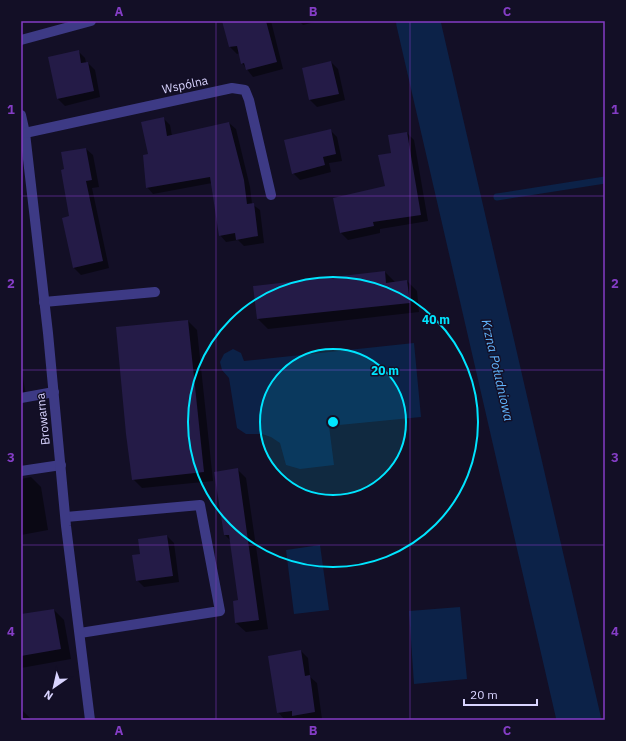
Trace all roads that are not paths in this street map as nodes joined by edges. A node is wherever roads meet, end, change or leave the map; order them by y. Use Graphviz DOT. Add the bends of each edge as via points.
graph roads {
  1 [pos="91,21"];
  2 [pos="21,40"];
  3 [pos="21,115"];
  4 [pos="25,133"];
  5 [pos="271,195"];
  6 [pos="155,292"];
  7 [pos="44,302"];
  8 [pos="54,392"];
  9 [pos="21,398"];
  10 [pos="61,465"];
  11 [pos="21,471"];
  12 [pos="66,517"];
  13 [pos="80,633"];
  14 [pos="90,720"];
  1 -- 2 [label="street"];
  3 -- 4 [label="street, Browarna"];
  4 -- 5 [label="street, Wspólna" via="232,88 244,90 249,100"];
  4 -- 7 [label="street, Browarna"];
  6 -- 7 [label="street"];
  7 -- 8 [label="street, Browarna"];
  8 -- 9 [label="street"];
  8 -- 10 [label="street, Browarna"];
  10 -- 11 [label="street"];
  10 -- 12 [label="street, Browarna"];
  12 -- 13 [label="street, Browarna"];
  12 -- 13 [label="street" via="200,505 220,610"];
  13 -- 14 [label="street, Browarna"];
}
